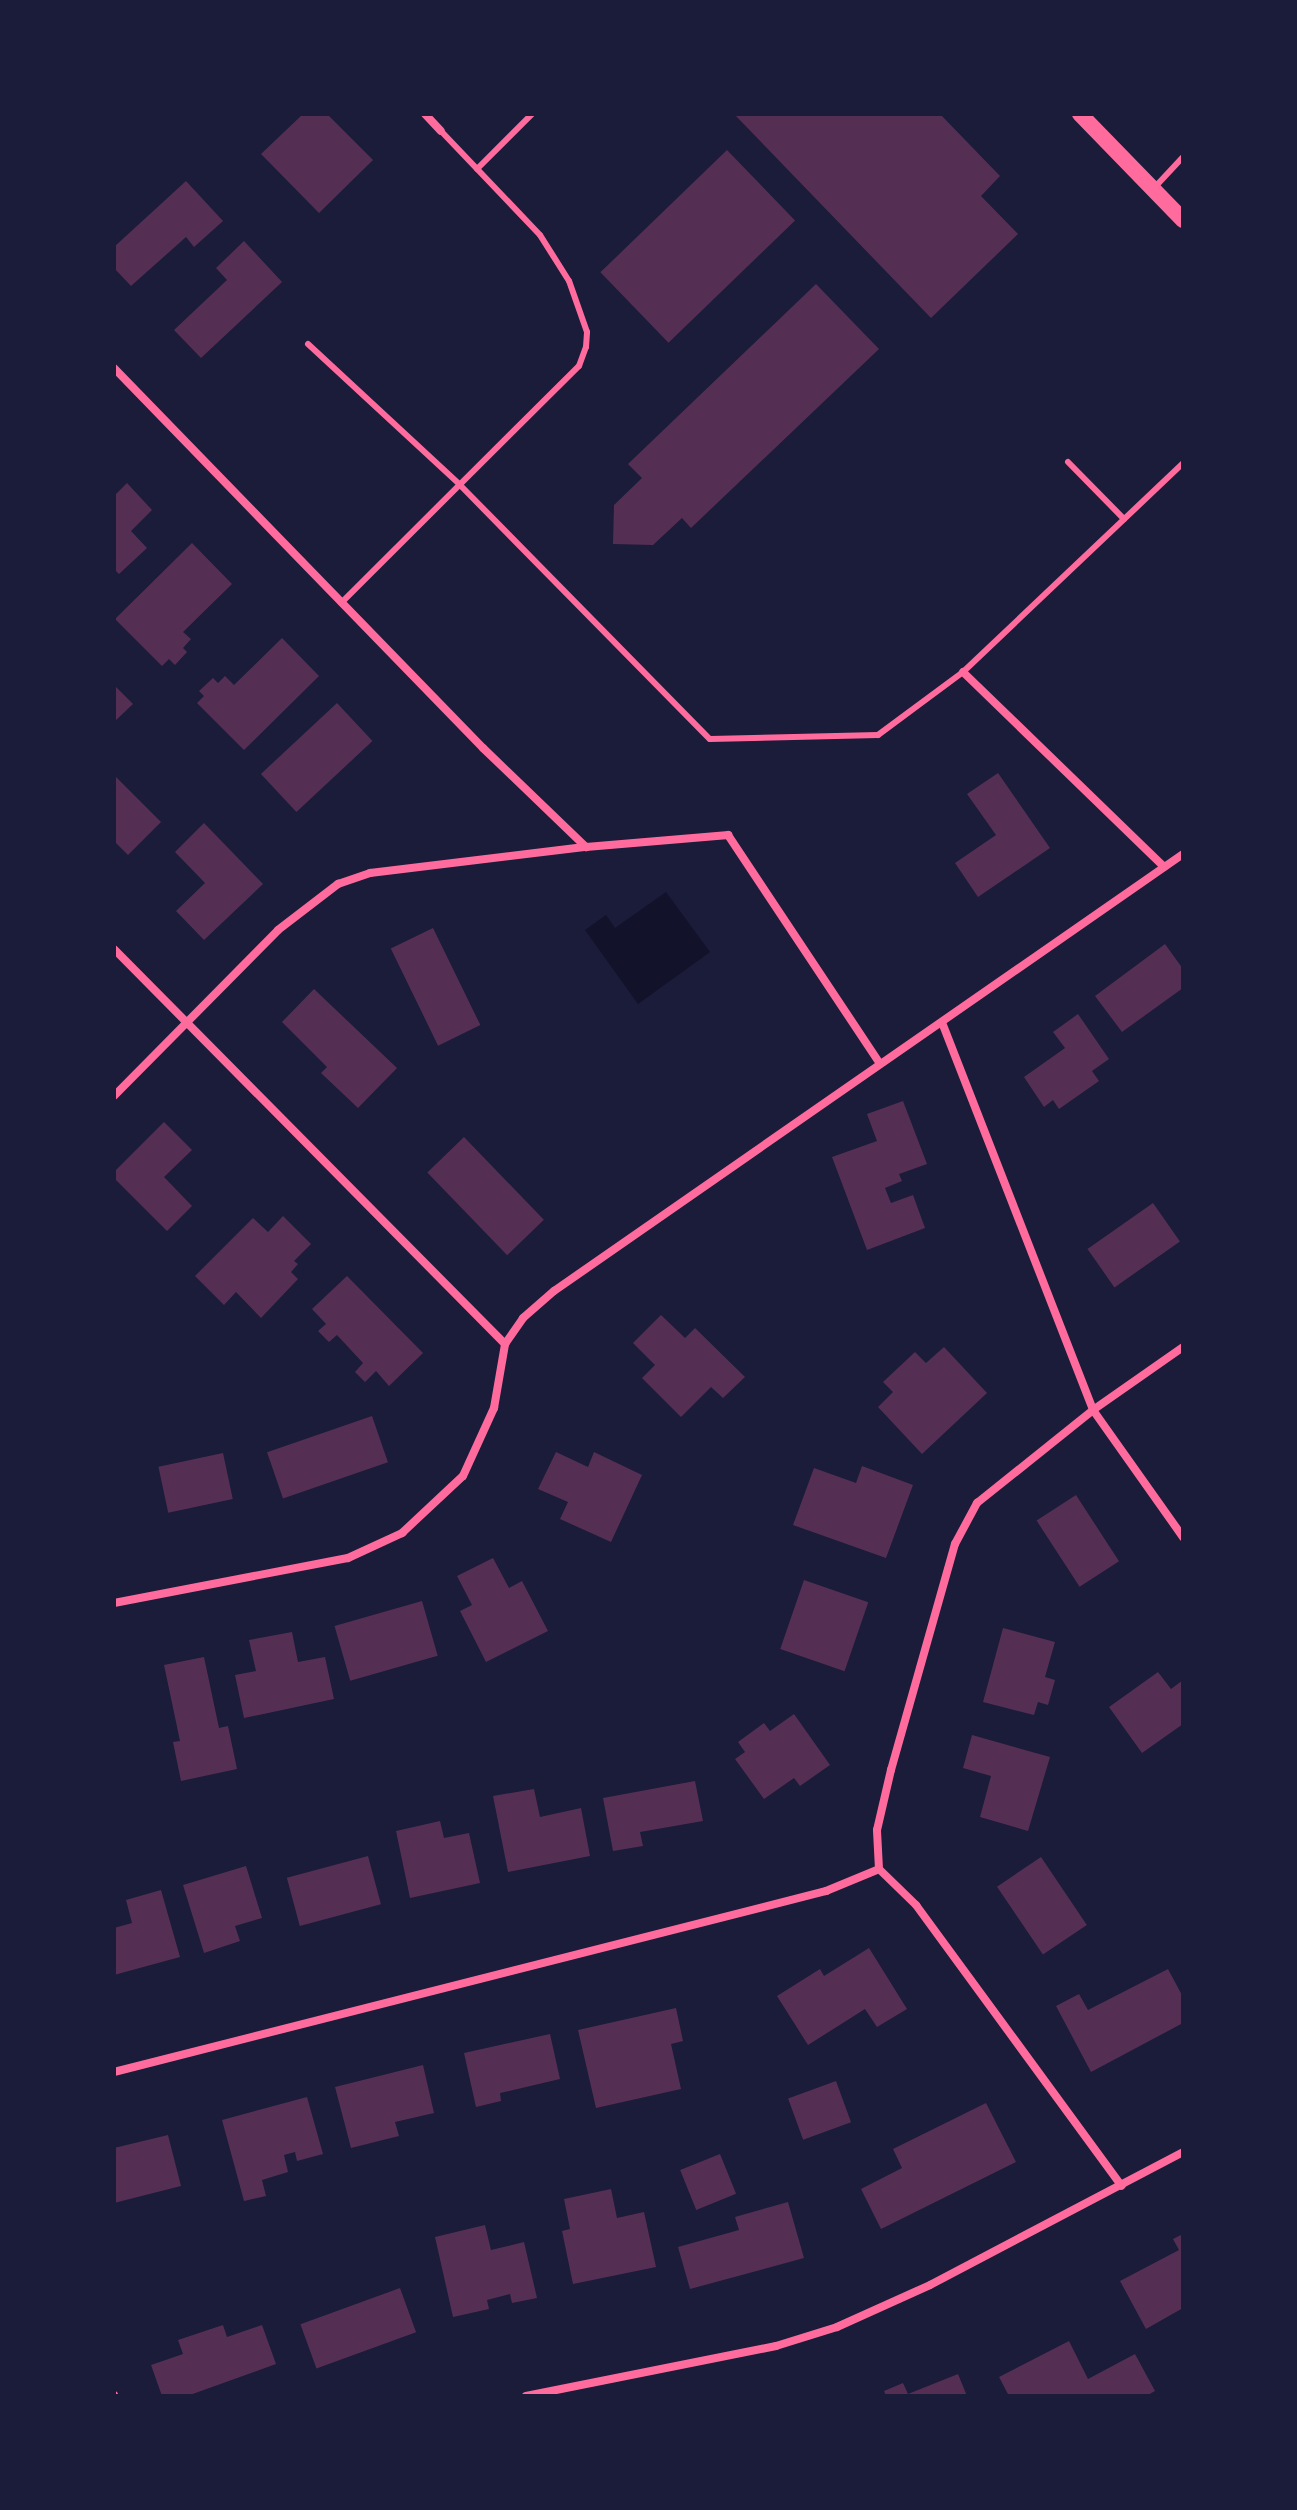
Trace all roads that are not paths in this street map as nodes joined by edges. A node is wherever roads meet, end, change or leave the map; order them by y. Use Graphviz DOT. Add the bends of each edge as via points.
graph roads {
  1 [pos="425,114"];
  2 [pos="532,114"];
  3 [pos="1080,114"];
  4 [pos="441,131"];
  5 [pos="1183,157"];
  6 [pos="477,169"];
  7 [pos="1153,189"];
  8 [pos="1183,220"];
  9 [pos="308,344"];
  10 [pos="114,368"];
  11 [pos="1068,462"];
  12 [pos="1183,463"];
  13 [pos="460,485"];
  14 [pos="1124,519"];
  15 [pos="341,603"];
  16 [pos="963,672"];
  17 [pos="586,847"];
  18 [pos="1183,854"];
  19 [pos="1164,867"];
  20 [pos="114,949"];
  21 [pos="186,1022"];
  22 [pos="943,1025"];
  23 [pos="879,1062"];
  24 [pos="114,1096"];
  25 [pos="505,1344"];
  26 [pos="1183,1347"];
  27 [pos="1093,1410"];
  28 [pos="1183,1537"];
  29 [pos="114,1603"];
  30 [pos="879,1869"];
  31 [pos="114,2072"];
  32 [pos="1183,2152"];
  33 [pos="1122,2186"];
  34 [pos="526,2396"];
  1 -- 4 [label="street"];
  2 -- 6 [label="lane"];
  3 -- 7 [label="main road"];
  4 -- 6 [label="lane"];
  5 -- 7 [label="lane"];
  6 -- 13 [label="lane" via="540,235 569,281 587,332 579,366"];
  7 -- 8 [label="main road"];
  9 -- 13 [label="lane"];
  10 -- 15 [label="street"];
  11 -- 14 [label="lane"];
  12 -- 14 [label="lane"];
  13 -- 15 [label="lane"];
  13 -- 16 [label="lane" via="710,739 878,735"];
  14 -- 16 [label="lane"];
  15 -- 17 [label="street"];
  16 -- 19 [label="street"];
  17 -- 21 [label="street" via="370,873 338,884 278,930"];
  17 -- 23 [label="street" via="728,835"];
  18 -- 19 [label="street"];
  19 -- 22 [label="street"];
  20 -- 21 [label="street"];
  21 -- 24 [label="street"];
  21 -- 25 [label="street"];
  22 -- 23 [label="street"];
  22 -- 27 [label="street"];
  23 -- 25 [label="street" via="554,1291 523,1318"];
  25 -- 29 [label="street" via="494,1408 478,1449 445,1498 402,1533 348,1558"];
  26 -- 27 [label="street"];
  27 -- 28 [label="street"];
  27 -- 30 [label="street" via="977,1503 955,1544 888,1781 877,1830"];
  30 -- 31 [label="street" via="826,1891"];
  30 -- 33 [label="street" via="916,1905"];
  32 -- 33 [label="street"];
  33 -- 34 [label="street" via="837,2327 776,2346"];
}
